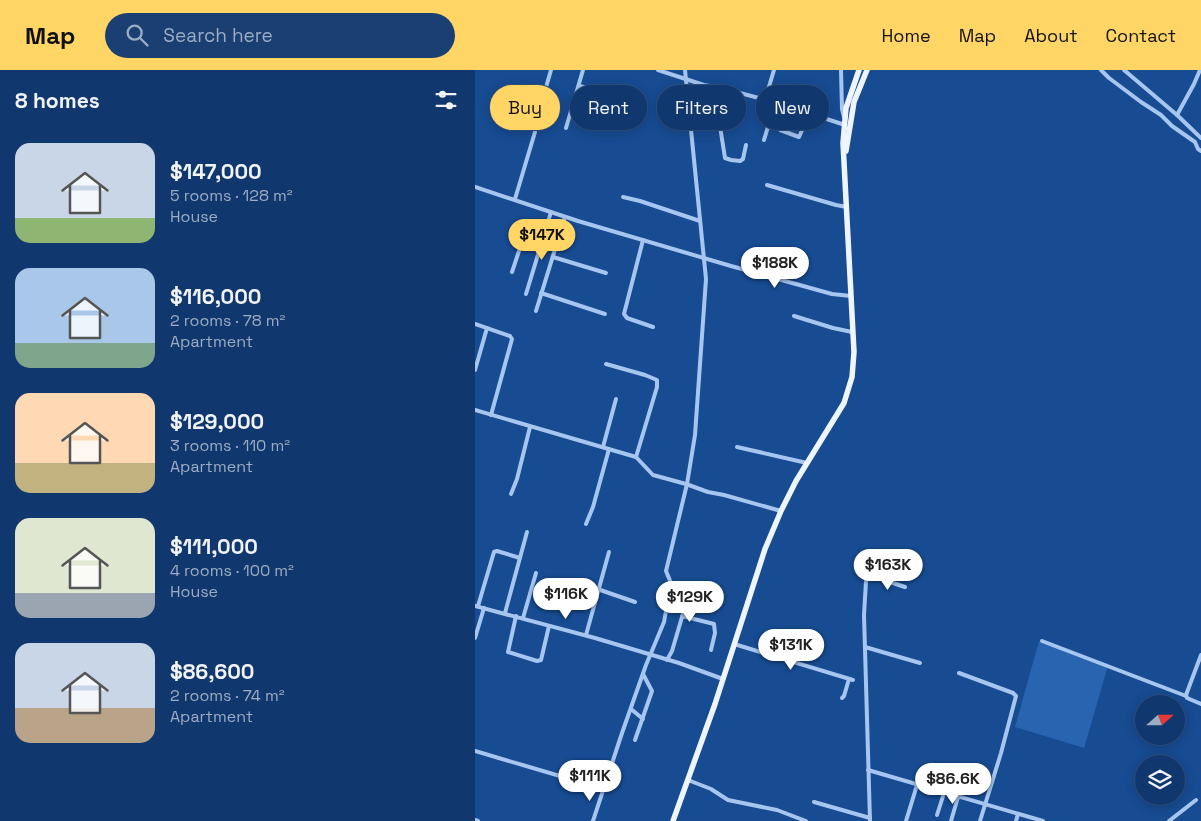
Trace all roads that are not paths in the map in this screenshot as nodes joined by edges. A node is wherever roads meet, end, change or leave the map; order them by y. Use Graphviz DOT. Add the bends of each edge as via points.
graph roads {
  1 [pos="551,70"];
  2 [pos="583,70"];
  3 [pos="658,70"];
  4 [pos="685,70"];
  5 [pos="774,70"];
  6 [pos="841,70"];
  7 [pos="859,70"];
  8 [pos="867,70"];
  9 [pos="1101,70"];
  10 [pos="1125,70"];
  11 [pos="1200,70"];
  12 [pos="686,80"];
  13 [pos="547,85"];
  14 [pos="579,85"];
  15 [pos="708,85"];
  16 [pos="770,85"];
  17 [pos="570,114"];
  18 [pos="1177,115"];
  19 [pos="829,118"];
  20 [pos="845,122"];
  21 [pos="566,128"];
  22 [pos="721,130"];
  23 [pos="767,130"];
  24 [pos="780,130"];
  25 [pos="802,130"];
  26 [pos="535,132"];
  27 [pos="1201,138"];
  28 [pos="764,140"];
  29 [pos="1201,143"];
  30 [pos="746,145"];
  31 [pos="1199,150"];
  32 [pos="844,158"];
  33 [pos="767,185"];
  34 [pos="475,187"];
  35 [pos="623,197"];
  36 [pos="515,200"];
  37 [pos="847,207"];
  38 [pos="551,212"];
  39 [pos="565,216"];
  40 [pos="700,221"];
  41 [pos="543,239"];
  42 [pos="643,240"];
  43 [pos="553,256"];
  44 [pos="704,258"];
  45 [pos="513,272"];
  46 [pos="606,273"];
  47 [pos="541,293"];
  48 [pos="526,294"];
  49 [pos="851,296"];
  50 [pos="536,311"];
  51 [pos="605,314"];
  52 [pos="794,316"];
  53 [pos="475,324"];
  54 [pos="653,327"];
  55 [pos="487,328"];
  56 [pos="852,332"];
  57 [pos="606,364"];
  58 [pos="475,370"];
  59 [pos="616,399"];
  60 [pos="475,410"];
  61 [pos="491,415"];
  62 [pos="530,427"];
  63 [pos="603,447"];
  64 [pos="737,447"];
  65 [pos="609,449"];
  66 [pos="636,457"];
  67 [pos="807,463"];
  68 [pos="687,484"];
  69 [pos="511,494"];
  70 [pos="781,511"];
  71 [pos="586,524"];
  72 [pos="527,532"];
  73 [pos="609,552"];
  74 [pos="520,558"];
  75 [pos="536,573"];
  76 [pos="580,583"];
  77 [pos="905,587"];
  78 [pos="599,589"];
  79 [pos="720,596"];
  80 [pos="635,602"];
  81 [pos="477,606"];
  82 [pos="484,608"];
  83 [pos="505,614"];
  84 [pos="516,616"];
  85 [pos="682,616"];
  86 [pos="523,618"];
  87 [pos="549,626"];
  88 [pos="586,636"];
  89 [pos="475,638"];
  90 [pos="1042,641"];
  91 [pos="734,644"];
  92 [pos="865,647"];
  93 [pos="711,650"];
  94 [pos="1201,654"];
  95 [pos="650,655"];
  96 [pos="667,660"];
  97 [pos="920,663"];
  98 [pos="959,673"];
  99 [pos="643,674"];
  100 [pos="723,679"];
  101 [pos="1186,696"];
  102 [pos="842,698"];
  103 [pos="1201,704"];
  104 [pos="631,708"];
  105 [pos="643,719"];
  106 [pos="635,740"];
  107 [pos="475,751"];
  108 [pos="868,770"];
  109 [pos="688,780"];
  110 [pos="917,785"];
  111 [pos="605,788"];
  112 [pos="944,793"];
  113 [pos="958,797"];
  114 [pos="1196,800"];
  115 [pos="814,802"];
  116 [pos="985,804"];
  117 [pos="1018,814"];
  118 [pos="937,815"];
  119 [pos="870,819"];
  120 [pos="593,821"];
  121 [pos="673,821"];
  122 [pos="806,821"];
  123 [pos="906,821"];
  124 [pos="951,821"];
  125 [pos="980,821"];
  126 [pos="1016,821"];
  127 [pos="1043,821"];
  128 [pos="1169,821"];
  1 -- 13 [label="street"];
  2 -- 14 [label="street"];
  3 -- 12 [label="street"];
  4 -- 12 [label="street"];
  5 -- 16 [label="street"];
  6 -- 20 [label="street"];
  7 -- 20 [label="main road" via="849,96"];
  8 -- 32 [label="main road" via="854,102"];
  9 -- 31 [label="street" via="1195,142"];
  10 -- 18 [label="street"];
  11 -- 18 [label="street"];
  12 -- 15 [label="street"];
  12 -- 40 [label="street"];
  17 -- 21 [label="street"];
  18 -- 27 [label="street"];
  19 -- 20 [label="street"];
  20 -- 32 [label="main road"];
  22 -- 30 [label="street" via="725,158 740,161"];
  23 -- 28 [label="street"];
  24 -- 25 [label="street" via="799,137"];
  26 -- 36 [label="street"];
  29 -- 31 [label="street"];
  32 -- 37 [label="main road"];
  33 -- 37 [label="street"];
  34 -- 36 [label="street"];
  35 -- 40 [label="street"];
  36 -- 38 [label="street"];
  37 -- 49 [label="main road"];
  38 -- 39 [label="street"];
  38 -- 41 [label="street"];
  39 -- 42 [label="street"];
  39 -- 43 [label="street"];
  40 -- 44 [label="street"];
  41 -- 45 [label="street" via="529,234 524,236"];
  41 -- 48 [label="street"];
  42 -- 44 [label="street"];
  42 -- 54 [label="street" via="625,317"];
  43 -- 46 [label="street"];
  43 -- 47 [label="street"];
  44 -- 49 [label="street" via="800,286"];
  44 -- 68 [label="street" via="706,278 700,369"];
  47 -- 50 [label="street"];
  47 -- 51 [label="street"];
  49 -- 56 [label="main road"];
  52 -- 56 [label="street"];
  53 -- 55 [label="street"];
  55 -- 58 [label="street"];
  55 -- 61 [label="street" via="512,339"];
  56 -- 67 [label="main road" via="853,372 848,394"];
  57 -- 66 [label="street" via="657,380"];
  59 -- 63 [label="street"];
  60 -- 61 [label="street"];
  61 -- 62 [label="street"];
  62 -- 63 [label="street"];
  62 -- 69 [label="street"];
  63 -- 65 [label="street"];
  64 -- 67 [label="street"];
  65 -- 66 [label="street"];
  65 -- 71 [label="street"];
  66 -- 68 [label="street" via="653,475"];
  67 -- 70 [label="main road"];
  68 -- 70 [label="street"];
  68 -- 95 [label="street" via="666,571 671,583 665,620"];
  70 -- 91 [label="main road" via="755,577"];
  72 -- 74 [label="street"];
  73 -- 78 [label="street"];
  74 -- 81 [label="street" via="494,552"];
  74 -- 83 [label="street"];
  75 -- 86 [label="street"];
  76 -- 78 [label="street"];
  77 -- 92 [label="street" via="872,576 867,578"];
  78 -- 80 [label="street"];
  78 -- 88 [label="street"];
  79 -- 85 [label="street" via="692,589"];
  81 -- 82 [label="street"];
  82 -- 83 [label="street"];
  82 -- 89 [label="street"];
  83 -- 84 [label="street"];
  84 -- 86 [label="street"];
  84 -- 87 [label="street" via="508,652 537,661 541,660"];
  85 -- 93 [label="street" via="714,624"];
  85 -- 96 [label="street"];
  86 -- 87 [label="street"];
  87 -- 88 [label="street"];
  88 -- 95 [label="street"];
  90 -- 101 [label="street"];
  91 -- 100 [label="main road"];
  91 -- 102 [label="street" via="851,680"];
  92 -- 97 [label="street"];
  92 -- 108 [label="street"];
  94 -- 101 [label="street"];
  95 -- 96 [label="street"];
  95 -- 99 [label="street"];
  96 -- 100 [label="street"];
  98 -- 116 [label="street" via="1016,696"];
  99 -- 104 [label="street"];
  99 -- 105 [label="street" via="652,691"];
  100 -- 109 [label="main road"];
  101 -- 103 [label="street"];
  104 -- 105 [label="street"];
  104 -- 111 [label="street"];
  105 -- 106 [label="street"];
  107 -- 111 [label="street"];
  108 -- 110 [label="street"];
  108 -- 119 [label="street"];
  109 -- 121 [label="main road"];
  109 -- 122 [label="street" via="728,800 777,810"];
  110 -- 112 [label="street"];
  110 -- 123 [label="street"];
  111 -- 120 [label="street"];
  112 -- 113 [label="street"];
  112 -- 118 [label="street"];
  113 -- 116 [label="street"];
  113 -- 124 [label="street"];
  114 -- 128 [label="street"];
  115 -- 119 [label="street"];
  116 -- 117 [label="street"];
  116 -- 125 [label="street"];
  117 -- 126 [label="street"];
  117 -- 127 [label="street"];
}
